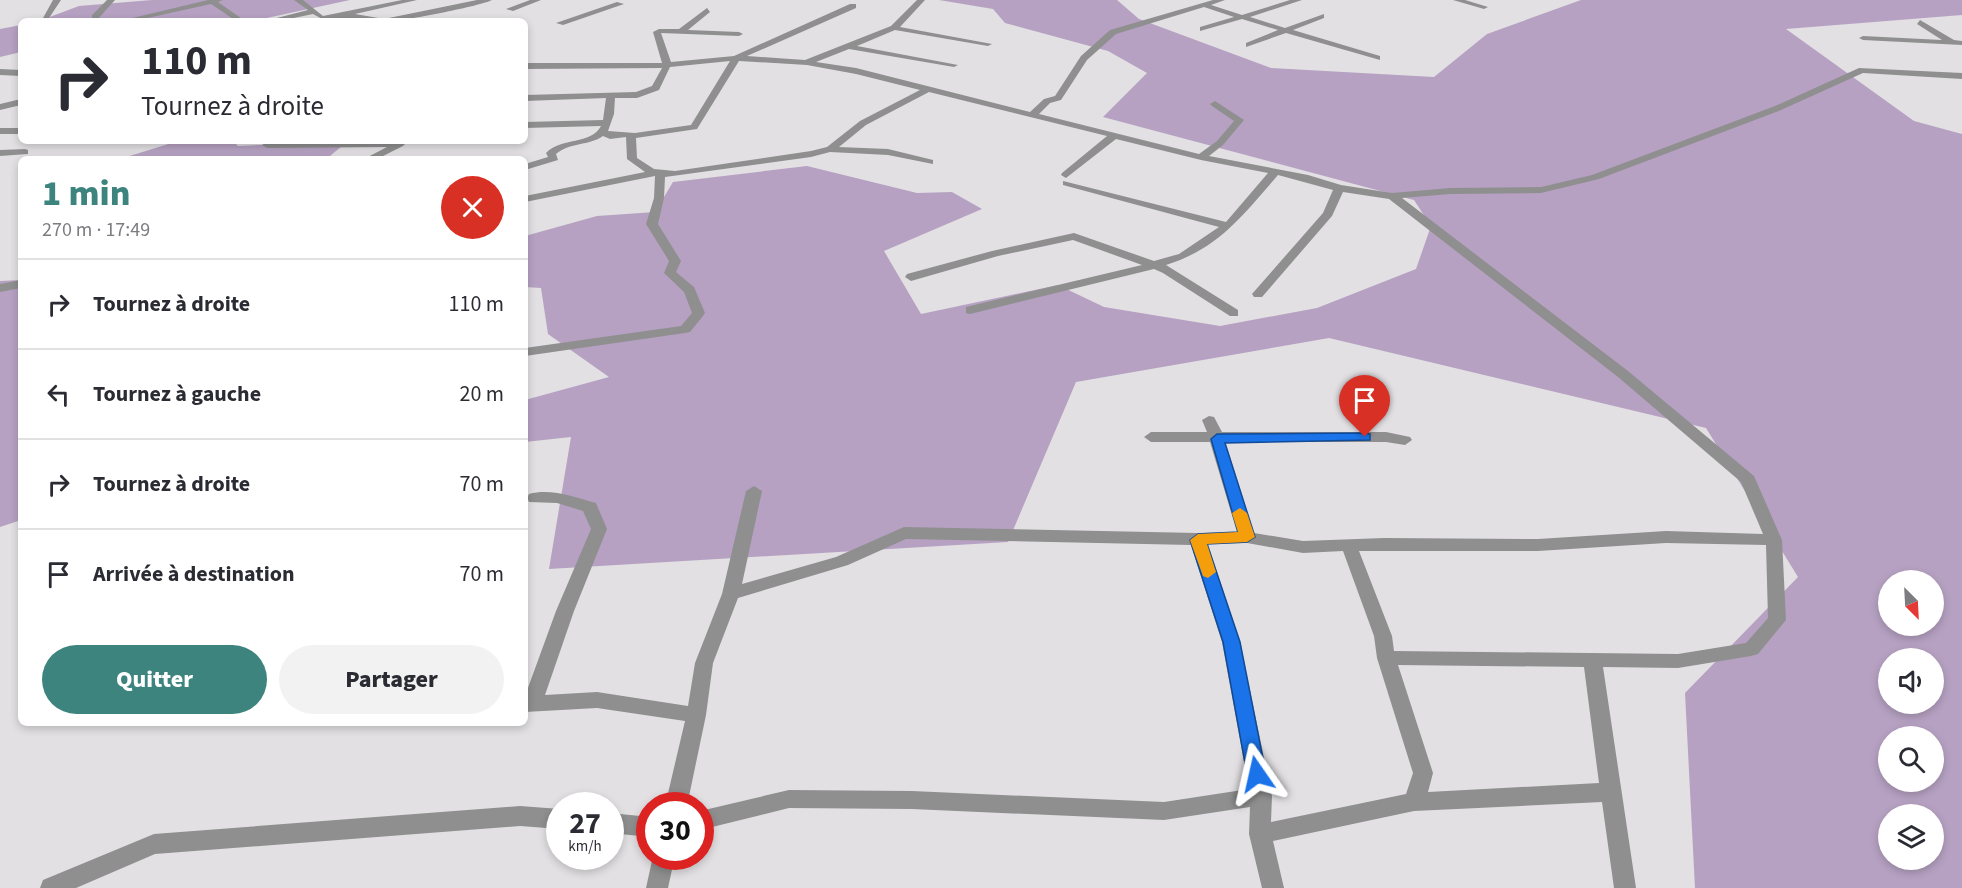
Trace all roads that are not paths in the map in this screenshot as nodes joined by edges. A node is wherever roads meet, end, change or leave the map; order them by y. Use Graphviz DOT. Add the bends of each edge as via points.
graph roads {
  1 [pos="57,0"];
  2 [pos="111,0"];
  3 [pos="298,0"];
  4 [pos="413,0"];
  5 [pos="488,0"];
  6 [pos="537,0"];
  7 [pos="610,0"];
  8 [pos="921,0"];
  9 [pos="1221,0"];
  10 [pos="1298,0"];
  11 [pos="1457,0"];
  12 [pos="215,1"];
  13 [pos="1203,5"];
  14 [pos="853,6"];
  15 [pos="1484,7"];
  16 [pos="510,9"];
  17 [pos="707,10"];
  18 [pos="315,11"];
  19 [pos="343,14"];
  20 [pos="46,16"];
  21 [pos="1321,16"];
  22 [pos="95,17"];
  23 [pos="138,18"];
  24 [pos="237,18"];
  25 [pos="283,18"];
  26 [pos="326,18"];
  27 [pos="330,18"];
  28 [pos="366,18"];
  29 [pos="399,18"];
  30 [pos="1238,18"];
  31 [pos="1920,22"];
  32 [pos="560,23"];
  33 [pos="894,28"];
  34 [pos="1203,29"];
  35 [pos="682,31"];
  36 [pos="1284,32"];
  37 [pos="739,34"];
  38 [pos="1863,38"];
  39 [pos="1958,43"];
  40 [pos="988,44"];
  41 [pos="1249,45"];
  42 [pos="851,47"];
  43 [pos="1962,52"];
  44 [pos="736,58"];
  45 [pos="1377,58"];
  46 [pos="807,63"];
  47 [pos="667,64"];
  48 [pos="954,65"];
  49 [pos="528,66"];
  50 [pos="0,72"];
  51 [pos="18,72"];
  52 [pos="1962,76"];
  53 [pos="928,89"];
  54 [pos="610,96"];
  55 [pos="528,98"];
  56 [pos="18,103"];
  57 [pos="1215,104"];
  58 [pos="0,106"];
  59 [pos="1032,115"];
  60 [pos="528,125"];
  61 [pos="606,128"];
  62 [pos="0,131"];
  63 [pos="18,131"];
  64 [pos="1114,135"];
  65 [pos="632,136"];
  66 [pos="335,144"];
  67 [pos="401,144"];
  68 [pos="267,145"];
  69 [pos="830,148"];
  70 [pos="25,152"];
  71 [pos="0,153"];
  72 [pos="375,156"];
  73 [pos="1201,156"];
  74 [pos="929,162"];
  75 [pos="528,165"];
  76 [pos="1274,173"];
  77 [pos="658,174"];
  78 [pos="1339,188"];
  79 [pos="1392,196"];
  80 [pos="528,199"];
  81 [pos="1228,226"];
  82 [pos="1152,266"];
  83 [pos="911,277"];
  84 [pos="18,285"];
  85 [pos="0,288"];
  86 [pos="1258,294"];
  87 [pos="970,310"];
  88 [pos="1234,312"];
  89 [pos="528,352"];
  90 [pos="1209,420"];
  91 [pos="1151,437"];
  92 [pos="1217,439"];
  93 [pos="1406,440"];
  94 [pos="754,491"];
  95 [pos="535,498"];
  96 [pos="1247,537"];
  97 [pos="1198,540"];
  98 [pos="1773,540"];
  99 [pos="1349,546"];
  100 [pos="731,594"];
  101 [pos="1386,658"];
  102 [pos="1593,668"];
  103 [pos="529,704"];
  104 [pos="696,715"];
  105 [pos="679,792"];
  106 [pos="1610,792"];
  107 [pos="1261,795"];
  108 [pos="1413,802"];
  109 [pos="546,818"];
  110 [pos="714,818"];
  111 [pos="1260,834"];
  112 [pos="661,870"];
  113 [pos="51,888"];
  114 [pos="657,888"];
  115 [pos="1273,888"];
  116 [pos="1625,888"];
  1 -- 20 [label="street"];
  2 -- 22 [label="street"];
  3 -- 18 [label="street"];
  4 -- 19 [label="street"];
  5 -- 29 [label="street"];
  6 -- 16 [label="street"];
  7 -- 32 [label="street" via="620,4"];
  8 -- 33 [label="street"];
  9 -- 13 [label="street"];
  10 -- 30 [label="street"];
  11 -- 15 [label="street"];
  12 -- 23 [label="street"];
  12 -- 24 [label="street"];
  13 -- 30 [label="street"];
  13 -- 59 [label="street" via="1113,32 1084,58 1058,98 1047,101"];
  14 -- 44 [label="street"];
  17 -- 35 [label="street"];
  18 -- 25 [label="street"];
  18 -- 26 [label="street"];
  19 -- 27 [label="street"];
  19 -- 28 [label="street"];
  21 -- 36 [label="street"];
  30 -- 34 [label="street"];
  30 -- 36 [label="street"];
  31 -- 39 [label="street"];
  33 -- 40 [label="street"];
  33 -- 42 [label="street"];
  35 -- 37 [label="street"];
  35 -- 47 [label="street" via="656,34"];
  36 -- 41 [label="street"];
  36 -- 45 [label="street"];
  38 -- 39 [label="street"];
  39 -- 43 [label="street"];
  42 -- 46 [label="street"];
  42 -- 48 [label="street"];
  44 -- 46 [label="street"];
  44 -- 47 [label="street"];
  44 -- 65 [label="street" via="694,127"];
  46 -- 53 [label="street"];
  47 -- 49 [label="street"];
  47 -- 54 [label="street" via="656,88 637,95"];
  50 -- 51 [label="street"];
  52 -- 79 [label="street" via="1862,70 1778,108 1595,177 1541,190"];
  53 -- 59 [label="street"];
  53 -- 69 [label="street" via="863,123"];
  54 -- 55 [label="street"];
  54 -- 61 [label="street" via="612,112"];
  56 -- 58 [label="street"];
  57 -- 73 [label="street" via="1239,120 1220,143"];
  59 -- 64 [label="street"];
  60 -- 61 [label="street"];
  61 -- 65 [label="street" via="609,136"];
  61 -- 75 [label="street" via="593,140 562,145 551,153 554,158"];
  62 -- 63 [label="street"];
  64 -- 73 [label="street"];
  64 -- 81 [label="street" via="1066,179"];
  65 -- 77 [label="street" via="632,159"];
  66 -- 68 [label="street"];
  67 -- 72 [label="street"];
  69 -- 74 [label="street" via="888,152"];
  69 -- 77 [label="street" via="706,170"];
  70 -- 71 [label="street"];
  73 -- 76 [label="street"];
  76 -- 78 [label="street"];
  76 -- 81 [label="street"];
  77 -- 80 [label="street"];
  77 -- 89 [label="street" via="659,198 652,224 675,261 670,273 690,290 699,314 685,329"];
  78 -- 79 [label="street"];
  78 -- 86 [label="street" via="1328,214"];
  79 -- 98 [label="street" via="1623,374 1748,480"];
  81 -- 82 [label="street" via="1183,256"];
  82 -- 83 [label="street" via="1074,236"];
  82 -- 87 [label="street"];
  82 -- 88 [label="street" via="1167,270"];
  84 -- 85 [label="street"];
  90 -- 92 [label="street"];
  91 -- 92 [label="street"];
  92 -- 93 [label="street"];
  92 -- 96 [label="street"];
  94 -- 100 [label="street"];
  95 -- 103 [label="street" via="557,498 590,507 599,529"];
  96 -- 97 [label="street"];
  96 -- 99 [label="street" via="1303,547"];
  97 -- 100 [label="street" via="904,533 843,561"];
  97 -- 107 [label="street" via="1231,642"];
  98 -- 99 [label="street" via="1666,537 1538,545"];
  98 -- 101 [label="street" via="1777,620 1751,649 1678,661"];
  99 -- 101 [label="street" via="1383,636"];
  100 -- 104 [label="street" via="704,663"];
  101 -- 108 [label="street" via="1423,773"];
  102 -- 106 [label="street"];
  103 -- 104 [label="street" via="597,700"];
  104 -- 105 [label="street"];
  106 -- 108 [label="street"];
  106 -- 116 [label="street"];
  107 -- 110 [label="street" via="1164,811 789,799"];
  107 -- 111 [label="street"];
  108 -- 111 [label="street"];
  109 -- 113 [label="street" via="520,816 154,844"];
  111 -- 115 [label="street"];
  112 -- 114 [label="street"];
}
